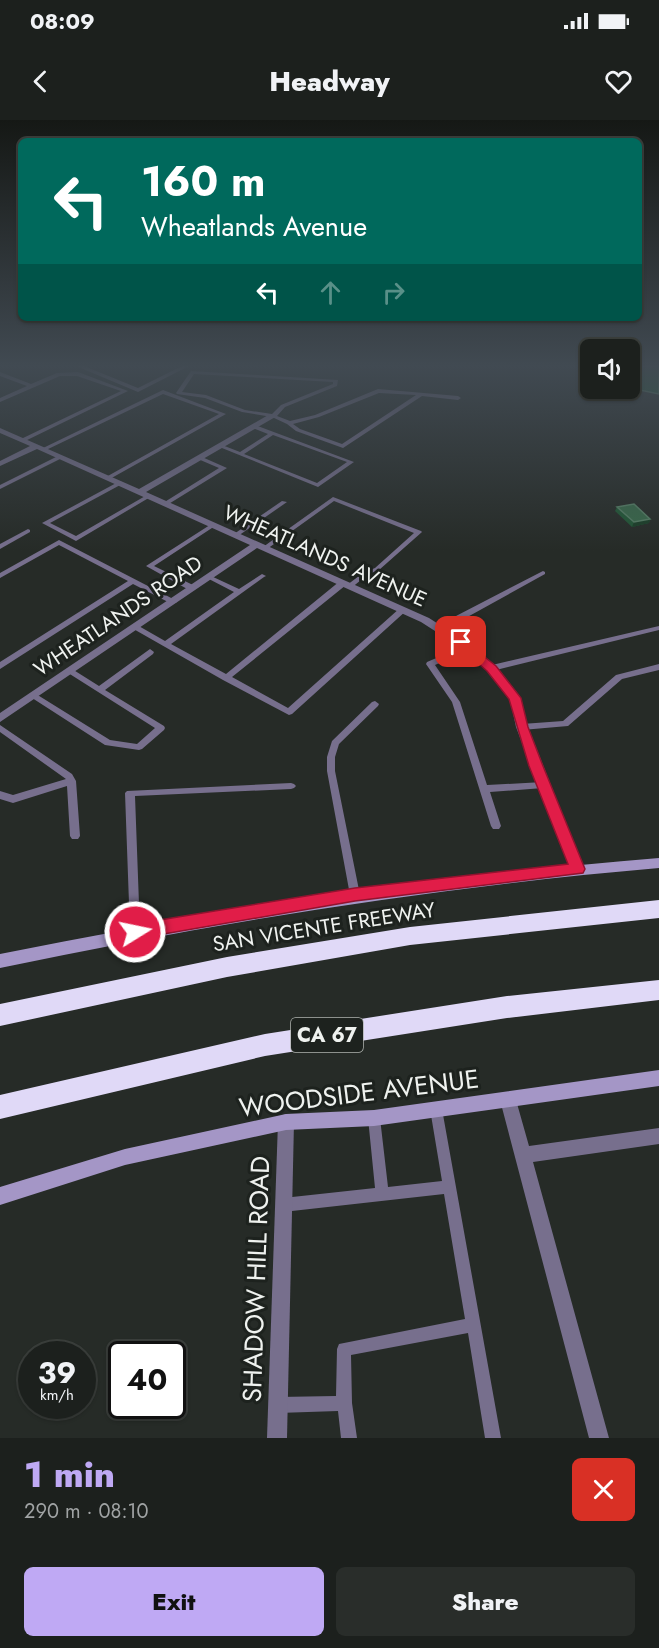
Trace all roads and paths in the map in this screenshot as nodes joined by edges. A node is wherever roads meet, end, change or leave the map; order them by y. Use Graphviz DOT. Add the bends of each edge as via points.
graph roads {
  1 [pos="50,428"];
  2 [pos="86,428"];
  3 [pos="199,428"];
  4 [pos="254,428"];
  5 [pos="256,428"];
  6 [pos="295,428"];
  7 [pos="371,428"];
  8 [pos="3,434"];
  9 [pos="273,434"];
  10 [pos="23,440"];
  11 [pos="220,446"];
  12 [pos="41,448"];
  13 [pos="240,454"];
  14 [pos="60,457"];
  15 [pos="200,458"];
  16 [pos="0,464"];
  17 [pos="108,478"];
  18 [pos="120,483"];
  19 [pos="0,487"];
  20 [pos="144,494"];
  21 [pos="284,502"];
  22 [pos="165,504"];
  23 [pos="213,525"];
  24 [pos="28,531"];
  25 [pos="236,536"];
  26 [pos="0,547"];
  27 [pos="260,547"];
  28 [pos="543,573"];
  29 [pos="0,576"];
  30 [pos="262,576"];
  31 [pos="209,577"];
  32 [pos="133,581"];
  33 [pos="346,585"];
  34 [pos="192,588"];
  35 [pos="239,592"];
  36 [pos="173,601"];
  37 [pos="403,610"];
  38 [pos="134,627"];
  39 [pos="659,628"];
  40 [pos="441,630"];
  41 [pos="166,644"];
  42 [pos="466,647"];
  43 [pos="150,652"];
  44 [pos="0,666"];
  45 [pos="659,667"];
  46 [pos="492,668"];
  47 [pos="69,671"];
  48 [pos="226,678"];
  49 [pos="99,690"];
  50 [pos="33,696"];
  51 [pos="375,704"];
  52 [pos="3,713"];
  53 [pos="522,727"];
  54 [pos="0,728"];
  55 [pos="71,782"];
  56 [pos="543,785"];
  57 [pos="291,786"];
  58 [pos="484,789"];
  59 [pos="0,795"];
  60 [pos="496,826"];
  61 [pos="75,836"];
  62 [pos="659,863"];
  63 [pos="577,869"];
  64 [pos="355,895"];
  65 [pos="659,909"];
  66 [pos="135,932"];
  67 [pos="0,961"];
  68 [pos="659,990"];
  69 [pos="0,1015"];
  70 [pos="659,1078"];
  71 [pos="508,1100"];
  72 [pos="0,1107"];
  73 [pos="436,1109"];
  74 [pos="374,1118"];
  75 [pos="286,1122"];
  76 [pos="659,1136"];
  77 [pos="523,1155"];
  78 [pos="450,1187"];
  79 [pos="382,1194"];
  80 [pos="0,1196"];
  81 [pos="283,1205"];
  82 [pos="473,1325"];
  83 [pos="344,1403"];
  84 [pos="278,1405"];
  85 [pos="277,1438"];
  86 [pos="349,1438"];
  87 [pos="493,1438"];
  88 [pos="599,1438"];
  1 -- 10 [label="lane"];
  2 -- 12 [label="lane"];
  3 -- 17 [label="lane"];
  4 -- 11 [label="street"];
  5 -- 9 [label="lane"];
  6 -- 7 [label="lane" via="343,446"];
  8 -- 10 [label="street, WHEATLANDS AVENUE"];
  9 -- 13 [label="lane"];
  9 -- 13 [label="lane" via="351,462 318,484"];
  10 -- 12 [label="street, WHEATLANDS AVENUE"];
  11 -- 13 [label="lane"];
  11 -- 15 [label="street"];
  12 -- 14 [label="street, WHEATLANDS AVENUE"];
  12 -- 16 [label="street"];
  14 -- 17 [label="street, WHEATLANDS AVENUE"];
  14 -- 19 [label="lane"];
  15 -- 20 [label="street"];
  15 -- 22 [label="lane" via="224,468"];
  17 -- 18 [label="street, WHEATLANDS AVENUE"];
  18 -- 20 [label="street, WHEATLANDS AVENUE"];
  18 -- 20 [label="lane" via="45,523 76,539"];
  20 -- 22 [label="street, WHEATLANDS AVENUE"];
  21 -- 25 [label="lane"];
  22 -- 23 [label="street, WHEATLANDS AVENUE"];
  23 -- 25 [label="street, WHEATLANDS AVENUE"];
  23 -- 34 [label="lane" via="150,566"];
  24 -- 26 [label="lane"];
  25 -- 27 [label="street, WHEATLANDS AVENUE"];
  27 -- 31 [label="street, WHEATLANDS ROAD"];
  27 -- 33 [label="street, WHEATLANDS AVENUE"];
  27 -- 33 [label="lane" via="333,499 419,532 377,569"];
  28 -- 40 [label="lane"];
  29 -- 32 [label="lane" via="59,542"];
  30 -- 35 [label="lane"];
  31 -- 34 [label="street, WHEATLANDS ROAD"];
  31 -- 35 [label="lane"];
  32 -- 36 [label="lane"];
  32 -- 44 [label="lane"];
  33 -- 37 [label="street, WHEATLANDS AVENUE"];
  33 -- 48 [label="lane"];
  34 -- 36 [label="street, WHEATLANDS ROAD"];
  35 -- 41 [label="lane"];
  36 -- 38 [label="street, WHEATLANDS ROAD"];
  37 -- 40 [label="street, WHEATLANDS AVENUE"];
  37 -- 48 [label="lane" via="289,712"];
  38 -- 41 [label="lane"];
  38 -- 47 [label="street, WHEATLANDS ROAD"];
  39 -- 46 [label="lane"];
  40 -- 42 [label="street, WHEATLANDS AVENUE"];
  41 -- 48 [label="lane"];
  42 -- 46 [label="street, WHEATLANDS AVENUE"];
  42 -- 58 [label="lane" via="430,664 456,702"];
  43 -- 49 [label="lane"];
  45 -- 53 [label="lane" via="619,677 565,724"];
  46 -- 53 [label="street, WHEATLANDS AVENUE" via="514,698"];
  47 -- 49 [label="lane"];
  47 -- 50 [label="street, WHEATLANDS ROAD"];
  49 -- 50 [label="lane" via="161,728 139,747 108,743"];
  50 -- 52 [label="street, WHEATLANDS ROAD"];
  51 -- 64 [label="lane" via="335,743 331,757"];
  53 -- 56 [label="street, WHEATLANDS AVENUE"];
  54 -- 55 [label="lane" via="69,776"];
  55 -- 59 [label="lane" via="13,799"];
  55 -- 61 [label="lane"];
  56 -- 58 [label="lane"];
  56 -- 63 [label="street, WHEATLANDS AVENUE"];
  57 -- 66 [label="lane" via="130,792"];
  58 -- 60 [label="lane"];
  62 -- 63 [label="street"];
  63 -- 64 [label="street"];
  64 -- 66 [label="street"];
  65 -- 69 [label="highway, SAN VICENTE FREEWAY" via="410,936 227,967"];
  66 -- 67 [label="street"];
  68 -- 72 [label="highway, CA 67" via="265,1044"];
  70 -- 71 [label="street, WOODSIDE AVENUE"];
  71 -- 73 [label="street, WOODSIDE AVENUE"];
  71 -- 77 [label="street"];
  73 -- 74 [label="street, WOODSIDE AVENUE"];
  73 -- 78 [label="lane"];
  74 -- 75 [label="street, WOODSIDE AVENUE"];
  74 -- 79 [label="lane"];
  75 -- 80 [label="street, WOODSIDE AVENUE" via="125,1156"];
  75 -- 81 [label="street, SHADOW HILL ROAD"];
  76 -- 77 [label="street"];
  77 -- 88 [label="street"];
  78 -- 79 [label="lane"];
  78 -- 82 [label="lane"];
  79 -- 81 [label="lane"];
  81 -- 84 [label="street, SHADOW HILL ROAD"];
  82 -- 83 [label="lane" via="344,1349"];
  82 -- 87 [label="lane"];
  83 -- 84 [label="lane"];
  83 -- 86 [label="lane"];
  84 -- 85 [label="street, SHADOW HILL ROAD"];
}
